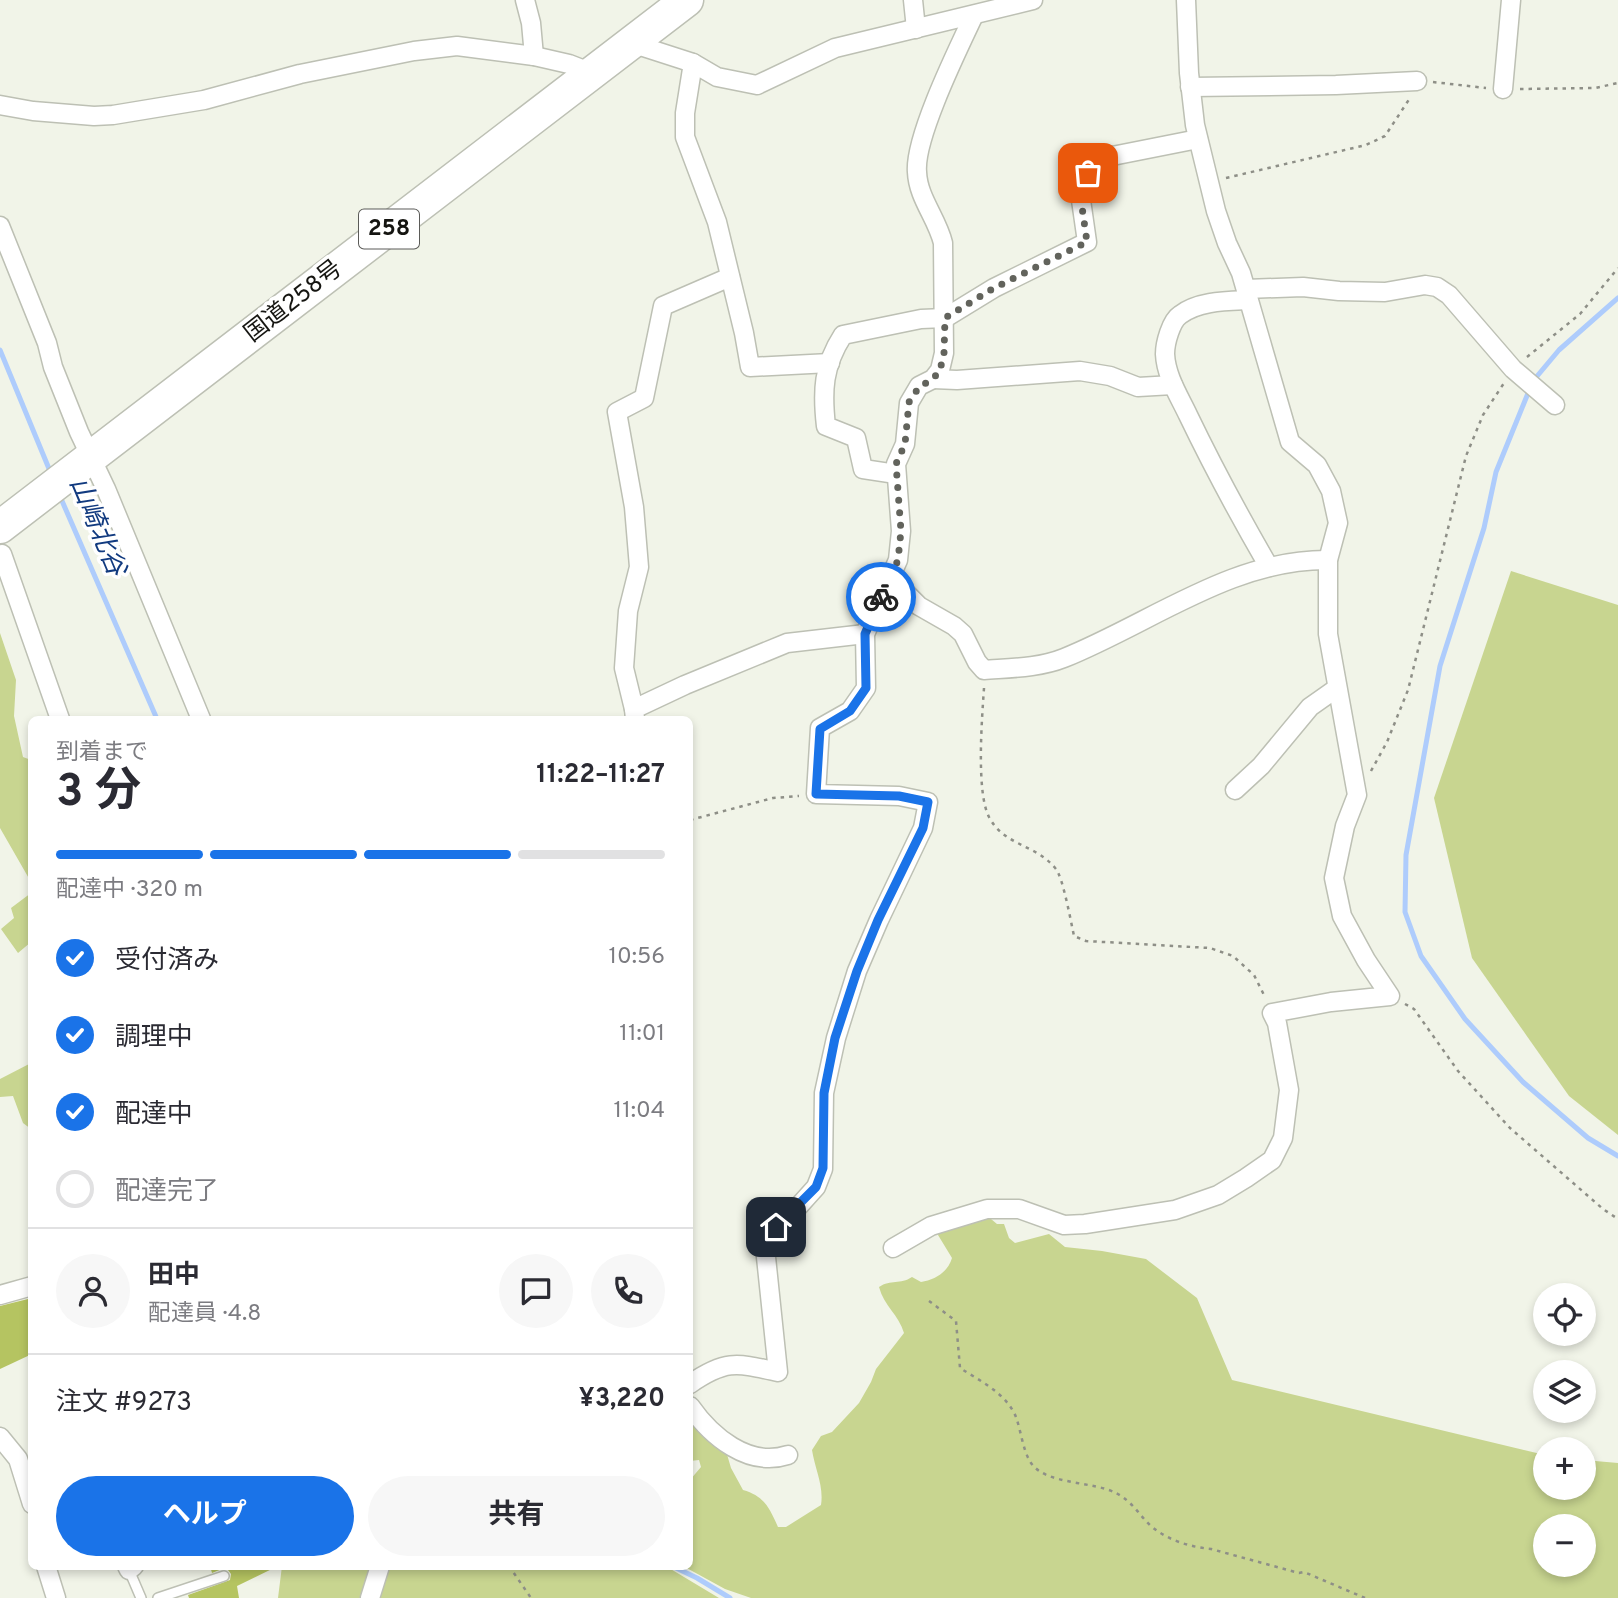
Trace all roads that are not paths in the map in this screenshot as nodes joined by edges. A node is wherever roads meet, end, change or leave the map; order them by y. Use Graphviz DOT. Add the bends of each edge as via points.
graph roads {
  1 [pos="525,0"];
  2 [pos="687,0"];
  3 [pos="914,0"];
  4 [pos="1033,0"];
  5 [pos="1186,0"];
  6 [pos="1511,0"];
  7 [pos="974,15"];
  8 [pos="916,29"];
  9 [pos="631,43"];
  10 [pos="534,55"];
  11 [pos="693,64"];
  12 [pos="592,73"];
  13 [pos="1417,81"];
  14 [pos="1190,87"];
  15 [pos="1503,89"];
  16 [pos="0,105"];
  17 [pos="1198,139"];
  18 [pos="0,226"];
  19 [pos="730,277"];
  20 [pos="1247,294"];
  21 [pos="945,318"];
  22 [pos="830,363"];
  23 [pos="933,379"];
  24 [pos="1173,385"];
  25 [pos="1555,405"];
  26 [pos="86,463"];
  27 [pos="896,474"];
  28 [pos="8,530"];
  29 [pos="1328,560"];
  30 [pos="1269,567"];
  31 [pos="890,577"];
  32 [pos="865,634"];
  33 [pos="1336,688"];
  34 [pos="634,714"];
  35 [pos="59,716"];
  36 [pos="200,716"];
  37 [pos="1235,790"];
  38 [pos="893,1248"];
  39 [pos="28,1287"];
  40 [pos="0,1295"];
  41 [pos="693,1382"];
  42 [pos="693,1410"];
  43 [pos="0,1437"];
  44 [pos="788,1455"];
  45 [pos="28,1491"];
  46 [pos="47,1570"];
  47 [pos="131,1570"];
  48 [pos="379,1570"];
  49 [pos="224,1576"];
  50 [pos="56,1598"];
  51 [pos="141,1598"];
  52 [pos="158,1598"];
  53 [pos="370,1598"];
  1 -- 10 [label="street"];
  2 -- 9 [label="highway, 国道258号 / 258"];
  3 -- 8 [label="street"];
  4 -- 7 [label="street"];
  5 -- 14 [label="street"];
  6 -- 15 [label="street"];
  7 -- 8 [label="street"];
  7 -- 21 [label="street" via="925,129 916,169 919,190 943,243"];
  8 -- 11 [label="street" via="835,48 757,85 717,78"];
  9 -- 11 [label="street"];
  9 -- 12 [label="highway, 国道258号 / 258"];
  10 -- 12 [label="street"];
  10 -- 16 [label="street" via="457,46 414,51 300,74 204,100 113,115"];
  11 -- 19 [label="street" via="685,137 717,222"];
  12 -- 26 [label="highway, 国道258号 / 258"];
  13 -- 14 [label="street"];
  14 -- 17 [label="street"];
  17 -- 20 [label="street" via="1227,243"];
  17 -- 21 [label="street" via="1097,159 1079,186 1087,242"];
  18 -- 26 [label="street" via="47,343"];
  19 -- 22 [label="street" via="750,367"];
  19 -- 34 [label="street" via="663,306 644,398 617,412 639,567 628,611 624,668"];
  20 -- 24 [label="street" via="1178,316 1165,354"];
  20 -- 25 [label="street" via="1303,286 1339,292 1437,287 1513,369"];
  20 -- 29 [label="street" via="1290,442 1317,465 1331,491 1338,523"];
  21 -- 22 [label="street" via="843,335"];
  21 -- 23 [label="street" via="944,353"];
  22 -- 27 [label="street" via="822,390 826,426 856,438 863,469"];
  23 -- 24 [label="street" via="1080,371 1138,387"];
  23 -- 27 [label="street" via="919,387 909,402 905,444"];
  24 -- 30 [label="street"];
  26 -- 28 [label="highway, 国道258号 / 258"];
  26 -- 36 [label="street"];
  27 -- 31 [label="street" via="901,531 898,560"];
  28 -- 35 [label="street"];
  29 -- 30 [label="street" via="1301,559"];
  29 -- 33 [label="street" via="1328,634"];
  30 -- 31 [label="street" via="1212,585 1062,659 984,670 963,634 919,606"];
  31 -- 32 [label="street"];
  32 -- 34 [label="street" via="787,643 685,685"];
  32 -- 41 [label="street" via="866,688 850,711 820,729 816,794 899,796 928,802 923,828 878,920 835,1038 824,1093 823,1168 816,1187 764,1238 778,1373 738,1364 716,1368"];
  33 -- 37 [label="street" via="1310,707"];
  33 -- 38 [label="street" via="1357,795 1334,878 1342,916 1390,996 1272,1013 1289,1090 1283,1139 1272,1160 1218,1195 1175,1210 1063,1225 1019,1209 987,1209 931,1226"];
  39 -- 40 [label="street"];
  42 -- 44 [label="street" via="729,1446 770,1458"];
  43 -- 45 [label="street" via="18,1459"];
  46 -- 50 [label="street"];
  47 -- 51 [label="lane"];
  48 -- 53 [label="street"];
  49 -- 52 [label="lane"];
}
